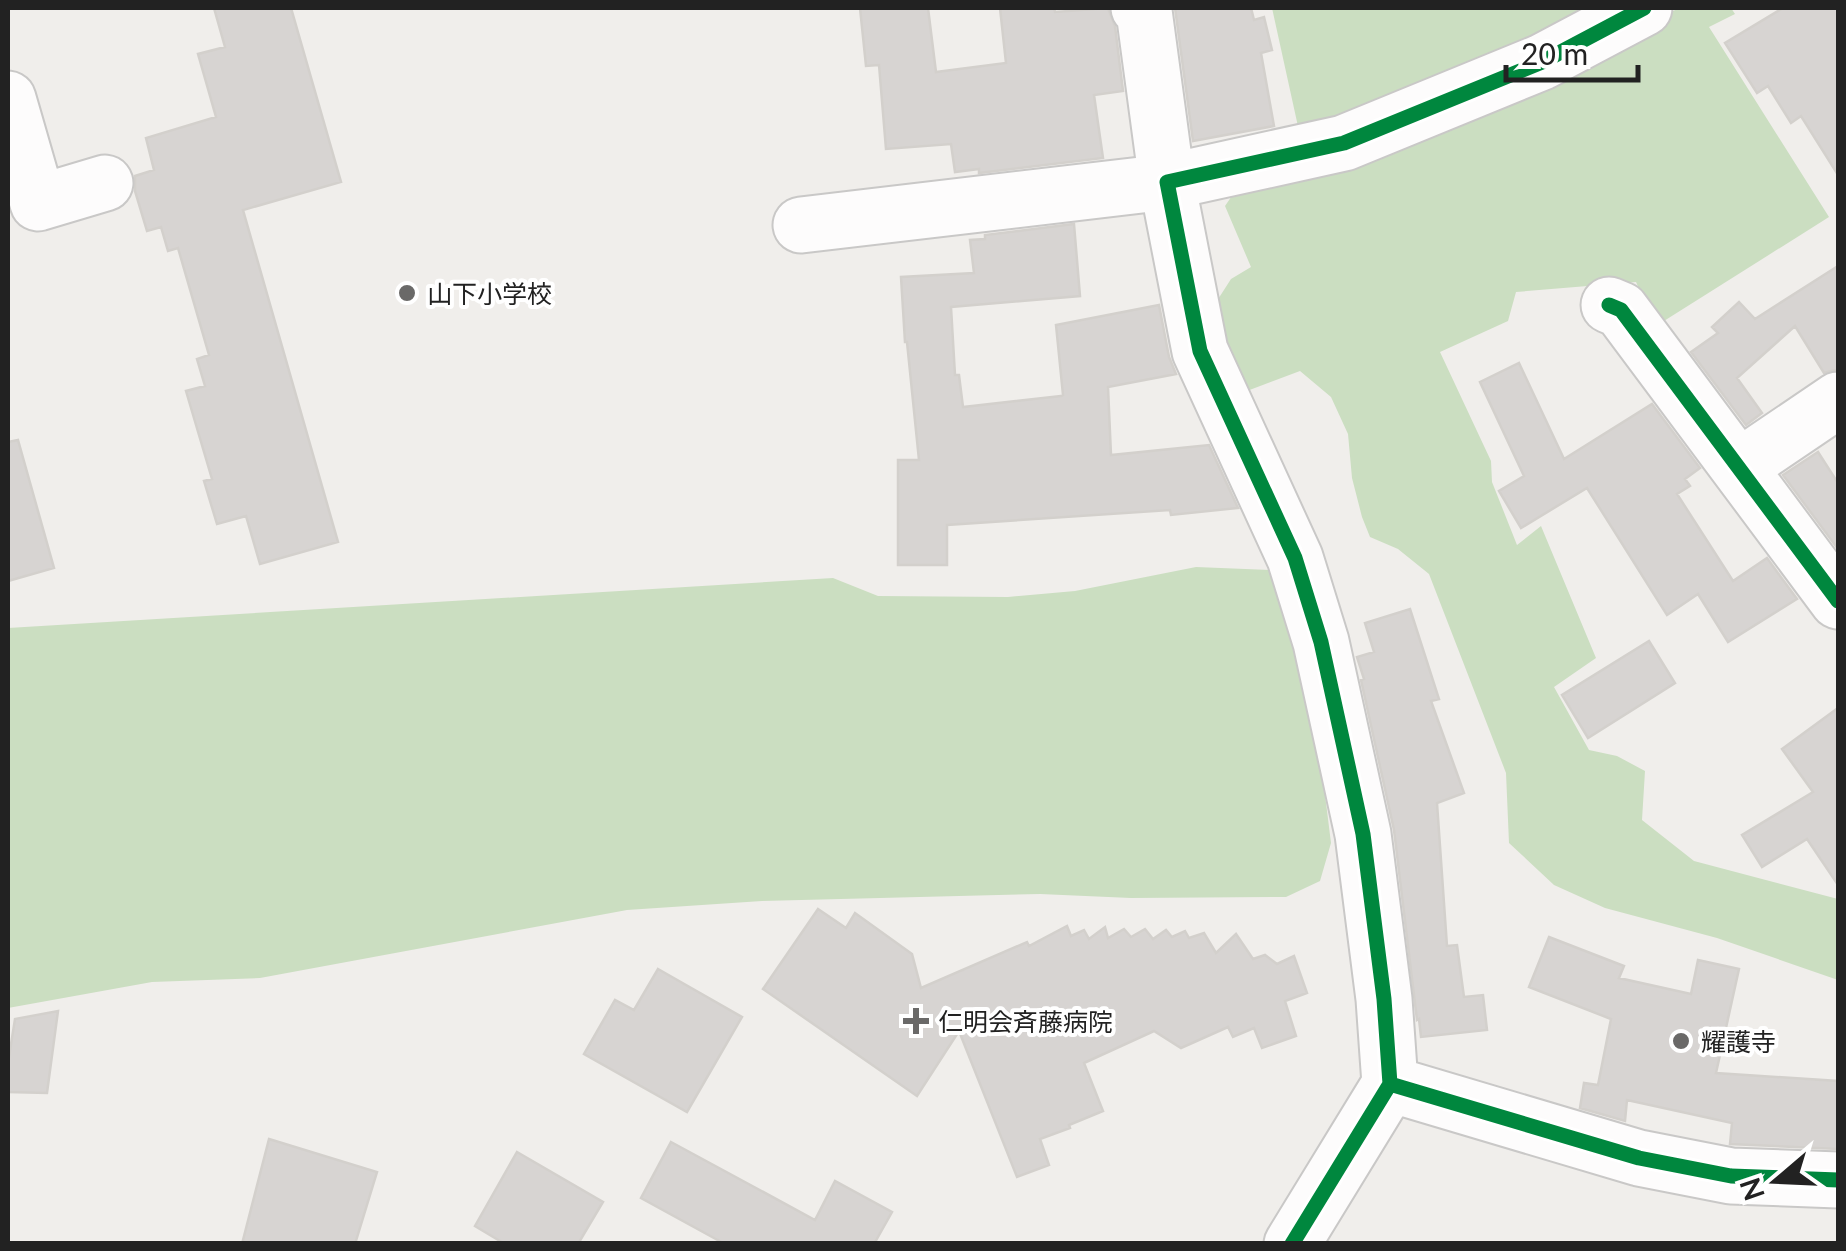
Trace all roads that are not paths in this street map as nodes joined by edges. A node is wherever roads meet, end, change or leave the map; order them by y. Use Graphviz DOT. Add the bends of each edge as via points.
graph roads {
  1 [pos="1138,8"];
  2 [pos="1644,8"];
  3 [pos="8,99"];
  4 [pos="1168,182"];
  5 [pos="105,183"];
  6 [pos="801,225"];
  7 [pos="1608,305"];
  8 [pos="1838,400"];
  9 [pos="1739,468"];
  10 [pos="1838,601"];
  11 [pos="1390,1084"];
  12 [pos="1838,1180"];
  13 [pos="1292,1244"];
  1 -- 4 [label="street" via="1144,11"];
  2 -- 4 [label="street" via="1542,62 1344,143"];
  3 -- 5 [label="street" via="38,203"];
  4 -- 6 [label="street"];
  4 -- 11 [label="street" via="1200,352 1294,558 1321,642 1363,834"];
  7 -- 9 [label="street" via="1621,310"];
  8 -- 9 [label="street"];
  9 -- 10 [label="street"];
  11 -- 12 [label="street" via="1639,1158 1731,1176"];
  11 -- 13 [label="street"];
}
